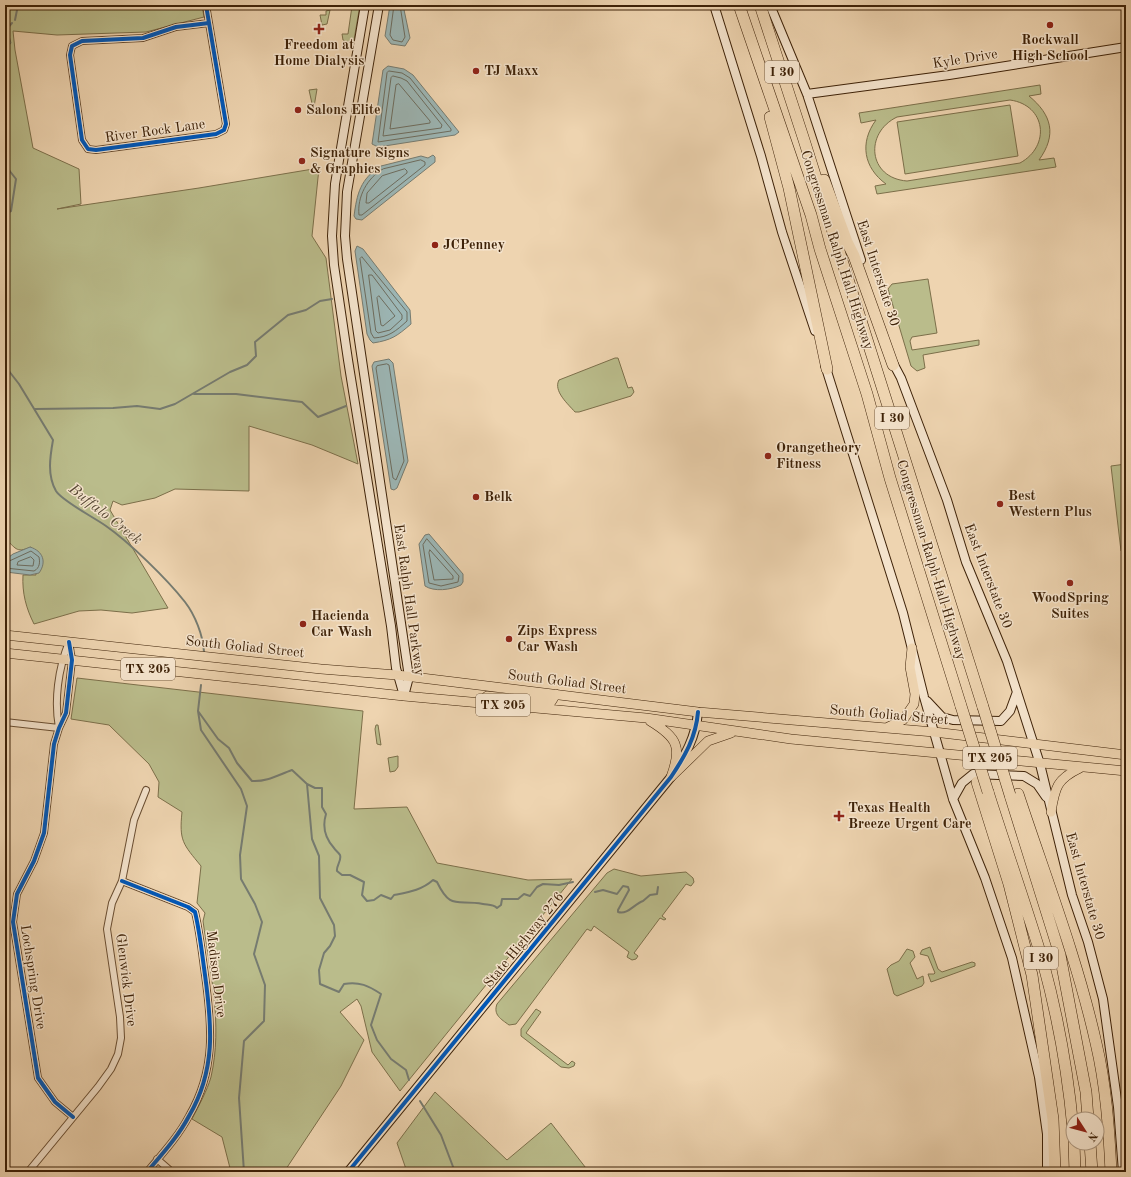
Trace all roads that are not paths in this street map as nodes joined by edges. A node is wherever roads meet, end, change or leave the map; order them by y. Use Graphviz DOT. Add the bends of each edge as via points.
graph roads {
  1 [pos="206,5"];
  2 [pos="365,5"];
  3 [pos="379,5"];
  4 [pos="714,5"];
  5 [pos="739,5"];
  6 [pos="760,5"];
  7 [pos="770,5"];
  8 [pos="209,23"];
  9 [pos="750,41"];
  10 [pos="1126,47"];
  11 [pos="807,94"];
  12 [pos="804,140"];
  13 [pos="332,236"];
  14 [pos="345,236"];
  15 [pos="362,358"];
  16 [pos="348,360"];
  17 [pos="893,365"];
  18 [pos="827,369"];
  19 [pos="383,504"];
  20 [pos="371,506"];
  21 [pos="390,553"];
  22 [pos="379,554"];
  23 [pos="5,636"];
  24 [pos="69,642"];
  25 [pos="912,648"];
  26 [pos="5,653"];
  27 [pos="62,659"];
  28 [pos="72,660"];
  29 [pos="397,675"];
  30 [pos="409,677"];
  31 [pos="1017,692"];
  32 [pos="556,694"];
  33 [pos="404,696"];
  34 [pos="924,697"];
  35 [pos="481,703"];
  36 [pos="698,712"];
  37 [pos="646,718"];
  38 [pos="5,722"];
  39 [pos="697,726"];
  40 [pos="59,728"];
  41 [pos="882,728"];
  42 [pos="738,732"];
  43 [pos="934,732"];
  44 [pos="1034,743"];
  45 [pos="940,753"];
  46 [pos="1126,755"];
  47 [pos="1040,764"];
  48 [pos="1082,767"];
  49 [pos="981,770"];
  50 [pos="1126,771"];
  51 [pos="671,777"];
  52 [pos="146,790"];
  53 [pos="1014,795"];
  54 [pos="953,799"];
  55 [pos="1048,801"];
  56 [pos="1051,812"];
  57 [pos="122,881"];
  58 [pos="1071,1111"];
  59 [pos="1087,1111"];
  60 [pos="73,1117"];
  61 [pos="1074,1151"];
  62 [pos="1091,1151"];
  63 [pos="158,1159"];
  64 [pos="28,1172"];
  65 [pos="147,1172"];
  66 [pos="172,1172"];
  67 [pos="348,1172"];
  68 [pos="1047,1172"];
  69 [pos="1055,1172"];
  70 [pos="1075,1172"];
  71 [pos="1092,1172"];
  72 [pos="1111,1172"];
  73 [pos="1123,1172"];
  1 -- 8 [label="street"];
  2 -- 13 [label="main road, East Ralph Hall Parkway" via="335,184"];
  3 -- 14 [label="main road, East Ralph Hall Parkway" via="347,192"];
  4 -- 18 [label="main road" via="782,232"];
  5 -- 9 [label="highway, Congressman Ralph Hall Highway / I 30"];
  6 -- 12 [label="highway, Congressman Ralph Hall Highway / I 30"];
  7 -- 11 [label="main road, East Interstate 30"];
  8 -- 8 [label="street, River Rock Lane" via="176,27 144,38 82,41 72,46 70,54 82,140 88,149 216,134 224,130 226,124"];
  9 -- 18 [label="highway" via="789,188"];
  9 -- 49 [label="highway, Congressman Ralph Hall Highway / I 30, bridge" via="811,215"];
  10 -- 11 [label="main road, Kyle Drive"];
  11 -- 17 [label="main road, East Interstate 30" via="869,282"];
  12 -- 17 [label="highway" via="820,169"];
  12 -- 53 [label="highway, Congressman Ralph Hall Highway / I 30, bridge" via="979,696 986,707"];
  13 -- 14 [label="main road"];
  13 -- 16 [label="main road, East Ralph Hall Parkway"];
  14 -- 15 [label="main road, East Ralph Hall Parkway"];
  15 -- 16 [label="main road"];
  15 -- 19 [label="main road, East Ralph Hall Parkway"];
  16 -- 20 [label="main road, East Ralph Hall Parkway"];
  17 -- 31 [label="main road, East Interstate 30" via="901,378 947,500 966,562 1007,661"];
  18 -- 25 [label="main road"];
  19 -- 20 [label="main road"];
  19 -- 21 [label="main road, East Ralph Hall Parkway"];
  20 -- 22 [label="main road, East Ralph Hall Parkway"];
  21 -- 22 [label="main road"];
  21 -- 30 [label="main road, East Ralph Hall Parkway"];
  22 -- 29 [label="main road, East Ralph Hall Parkway"];
  23 -- 24 [label="main road, South Goliad Street / TX 205"];
  24 -- 27 [label="street, Lochspring Drive"];
  24 -- 28 [label="street, Lochspring Drive"];
  24 -- 29 [label="main road, South Goliad Street / TX 205"];
  25 -- 34 [label="main road"];
  25 -- 41 [label="main road" via="910,667 915,694 914,704 903,720"];
  26 -- 27 [label="main road, South Goliad Street / TX 205"];
  27 -- 28 [label="main road, South Goliad Street / TX 205"];
  27 -- 40 [label="street, Lochspring Drive" via="56,713"];
  28 -- 33 [label="main road, South Goliad Street / TX 205"];
  28 -- 40 [label="street, Lochspring Drive" via="66,713"];
  29 -- 30 [label="main road, South Goliad Street / TX 205"];
  29 -- 33 [label="main road, East Ralph Hall Parkway"];
  30 -- 32 [label="main road, South Goliad Street / TX 205"];
  30 -- 33 [label="main road, East Ralph Hall Parkway"];
  31 -- 34 [label="main road" via="1010,712 1001,721 948,718 936,712"];
  31 -- 44 [label="main road, East Interstate 30"];
  32 -- 35 [label="main road" via="551,702 487,696"];
  32 -- 36 [label="main road, South Goliad Street / TX 205"];
  33 -- 35 [label="main road, South Goliad Street / TX 205"];
  34 -- 43 [label="main road"];
  35 -- 37 [label="main road, South Goliad Street / TX 205"];
  36 -- 39 [label="main road, State Highway 276"];
  36 -- 41 [label="main road, South Goliad Street / TX 205"];
  37 -- 39 [label="main road, South Goliad Street / TX 205"];
  37 -- 51 [label="main road" via="665,730 676,746 678,756"];
  38 -- 40 [label="street"];
  39 -- 42 [label="main road, South Goliad Street / TX 205"];
  39 -- 51 [label="main road, State Highway 276" via="688,751"];
  40 -- 60 [label="street, Lochspring Drive" via="54,744 44,833 34,861 17,894 13,922 38,1078 55,1102"];
  41 -- 43 [label="main road, South Goliad Street / TX 205"];
  42 -- 45 [label="main road, South Goliad Street / TX 205"];
  42 -- 51 [label="main road" via="708,741"];
  43 -- 44 [label="main road, South Goliad Street / TX 205"];
  43 -- 45 [label="main road"];
  44 -- 46 [label="main road, South Goliad Street / TX 205"];
  44 -- 47 [label="main road, East Interstate 30"];
  45 -- 47 [label="main road, South Goliad Street / TX 205"];
  45 -- 54 [label="main road"];
  47 -- 48 [label="main road, South Goliad Street / TX 205"];
  47 -- 55 [label="main road, East Interstate 30"];
  48 -- 50 [label="main road, South Goliad Street / TX 205"];
  48 -- 56 [label="main road" via="1066,774 1060,780"];
  49 -- 58 [label="highway, Congressman Ralph Hall Highway / I 30, bridge" via="1051,995"];
  49 -- 69 [label="highway" via="977,782 1009,884 1032,975 1053,1119"];
  51 -- 67 [label="main road, State Highway 276"];
  52 -- 57 [label="street, Glenwick Drive" via="134,820"];
  53 -- 59 [label="highway, Congressman Ralph Hall Highway / I 30" via="1060,955"];
  53 -- 72 [label="highway" via="1072,958 1097,1043 1108,1119"];
  54 -- 55 [label="main road" via="962,783 973,774 1024,776 1037,784"];
  54 -- 68 [label="main road" via="985,878 1012,958 1039,1077 1047,1134"];
  55 -- 56 [label="main road, East Interstate 30"];
  56 -- 73 [label="main road, East Interstate 30" via="1072,895 1103,999 1118,1107"];
  57 -- 60 [label="street, Glenwick Drive" via="112,903 107,929 120,1017 121,1038 118,1054 111,1069"];
  57 -- 63 [label="street, Madison Drive" via="195,912 210,1011 210,1053 198,1099 179,1133"];
  60 -- 64 [label="street, Glenwick Drive"];
  61 -- 70 [label="highway"];
  62 -- 71 [label="highway"];
  63 -- 65 [label="street, Madison Drive"];
  63 -- 66 [label="street"];
}
